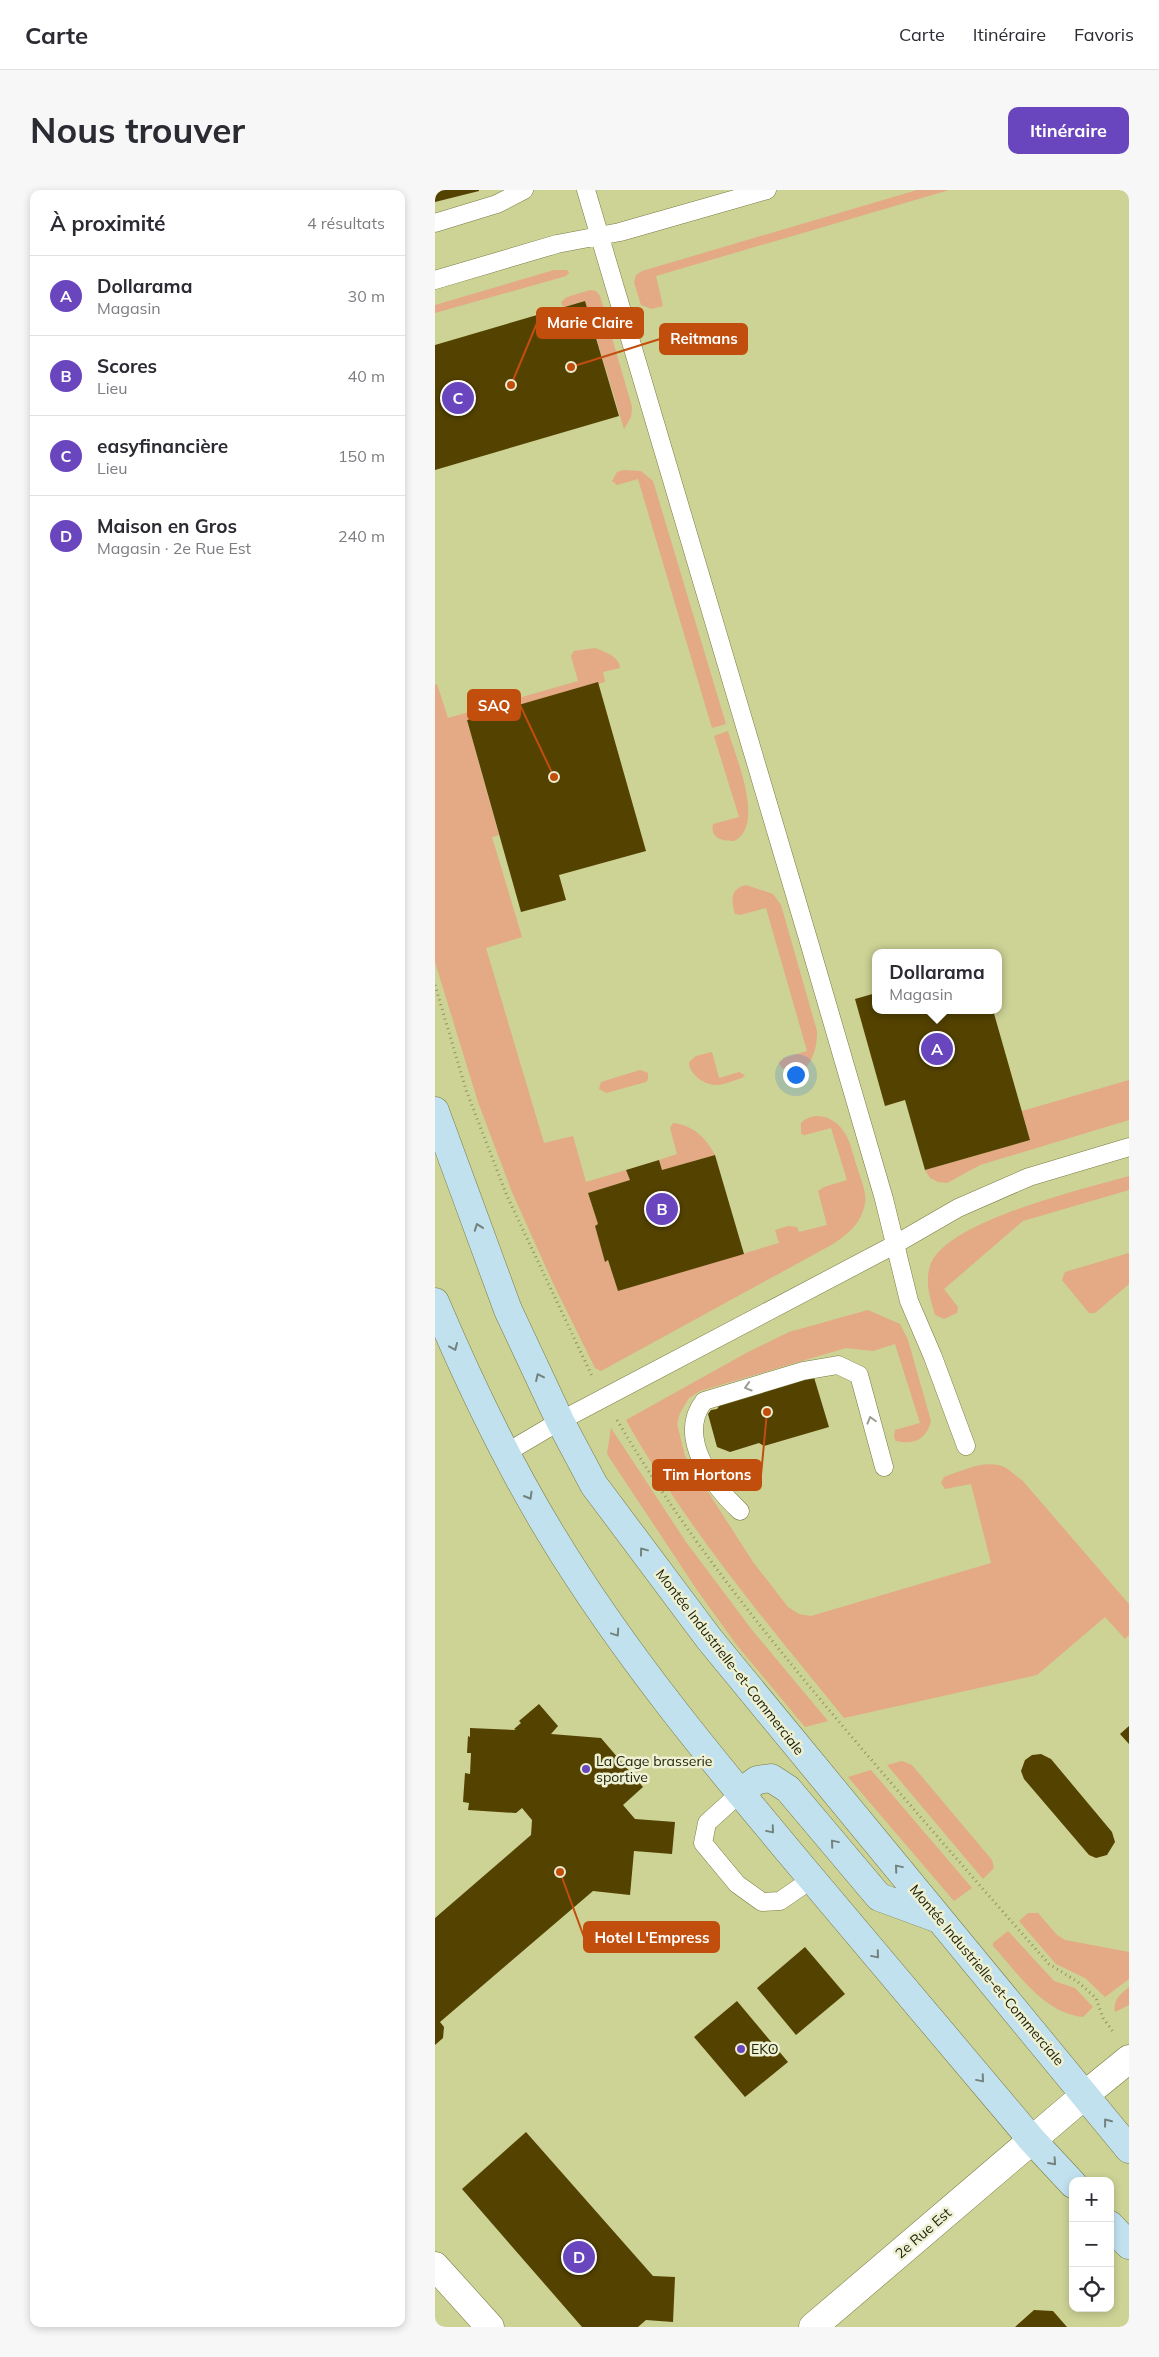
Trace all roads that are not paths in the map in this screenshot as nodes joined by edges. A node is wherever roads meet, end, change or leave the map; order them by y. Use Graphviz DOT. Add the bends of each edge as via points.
graph roads {
  1 [pos="524,190"];
  2 [pos="586,190"];
  3 [pos="767,190"];
  4 [pos="435,223"];
  5 [pos="599,236"];
  6 [pos="435,280"];
  7 [pos="435,1111"];
  8 [pos="1129,1148"];
  9 [pos="893,1245"];
  10 [pos="435,1302"];
  11 [pos="560,1421"];
  12 [pos="966,1446"];
  13 [pos="504,1454"];
  14 [pos="884,1467"];
  15 [pos="740,1511"];
  16 [pos="740,1793"];
  17 [pos="812,1879"];
  18 [pos="941,1920"];
  19 [pos="1124,2048"];
  20 [pos="1085,2094"];
  21 [pos="1032,2140"];
  22 [pos="1129,2150"];
  23 [pos="1069,2180"];
  24 [pos="1114,2229"];
  25 [pos="1129,2245"];
  26 [pos="435,2266"];
  27 [pos="490,2327"];
  28 [pos="813,2327"];
  1 -- 4 [label="lane" via="497,204"];
  2 -- 5 [label="lane"];
  3 -- 5 [label="lane"];
  5 -- 6 [label="lane" via="557,244"];
  5 -- 9 [label="lane" via="757,762 884,1199"];
  11 -- 7 [label="main road, Montée Industrielle-et-Commerciale, one-way" via="508,1310"];
  8 -- 9 [label="lane" via="993,1191"];
  9 -- 11 [label="lane"];
  9 -- 12 [label="lane" via="909,1301"];
  10 -- 13 [label="main road, one-way"];
  11 -- 13 [label="lane"];
  18 -- 11 [label="main road, Montée Industrielle-et-Commerciale, one-way" via="710,1640 594,1485"];
  13 -- 16 [label="main road, one-way" via="552,1536 628,1651"];
  14 -- 15 [label="lane, one-way" via="859,1375 838,1365 803,1371 704,1401 696,1411 694,1436 703,1462 719,1491"];
  16 -- 17 [label="main road, one-way"];
  16 -- 17 [label="lane" via="707,1823 703,1843 737,1884 762,1902 780,1901"];
  18 -- 16 [label="main road, one-way" via="879,1897 788,1789 771,1778 757,1780"];
  17 -- 21 [label="main road, one-way"];
  18 -- 20 [label="main road, Montée Industrielle-et-Commerciale"];
  19 -- 20 [label="street"];
  20 -- 21 [label="street, 2e Rue Est"];
  22 -- 20 [label="main road, Montée Industrielle-et-Commerciale, one-way"];
  21 -- 23 [label="main road, one-way"];
  21 -- 28 [label="street, 2e Rue Est"];
  24 -- 25 [label="main road"];
  26 -- 27 [label="street"];
}
